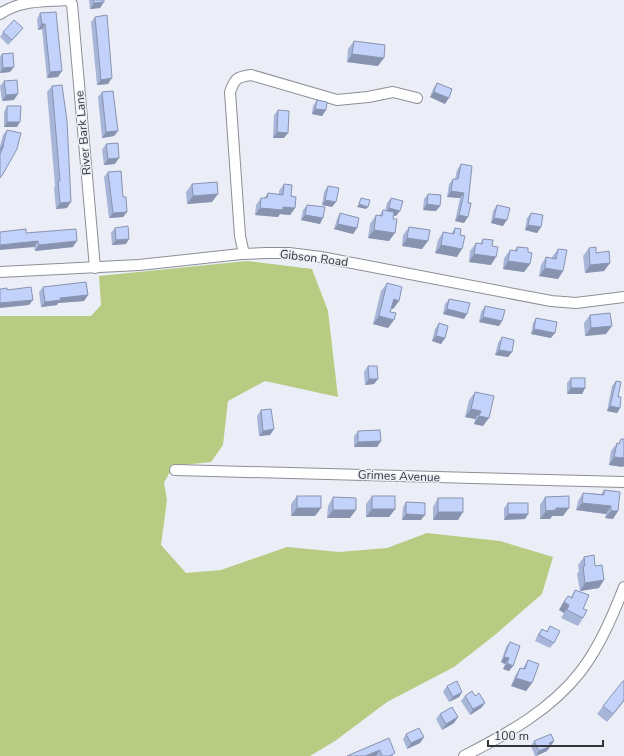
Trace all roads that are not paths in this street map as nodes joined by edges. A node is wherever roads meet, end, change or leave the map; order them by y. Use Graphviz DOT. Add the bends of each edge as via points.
graph roads {
  1 [pos="67,0"];
  2 [pos="0,14"];
  3 [pos="417,98"];
  4 [pos="244,254"];
  5 [pos="95,268"];
  6 [pos="0,272"];
  7 [pos="624,297"];
  8 [pos="175,470"];
  9 [pos="624,482"];
  10 [pos="624,587"];
  11 [pos="464,756"];
  1 -- 2 [label="street, River Bark Lane" via="15,5"];
  1 -- 5 [label="street, River Bark Lane" via="72,4"];
  3 -- 4 [label="street" via="393,92 337,100 251,75 240,77 234,82 230,92 240,236"];
  4 -- 5 [label="street, Gibson Road"];
  4 -- 7 [label="street, Gibson Road" via="289,253 321,257 551,302 576,303"];
  5 -- 6 [label="street, Gibson Road"];
  8 -- 9 [label="street, Grimes Avenue"];
  10 -- 11 [label="street" via="589,660 572,682 525,722"];
}
